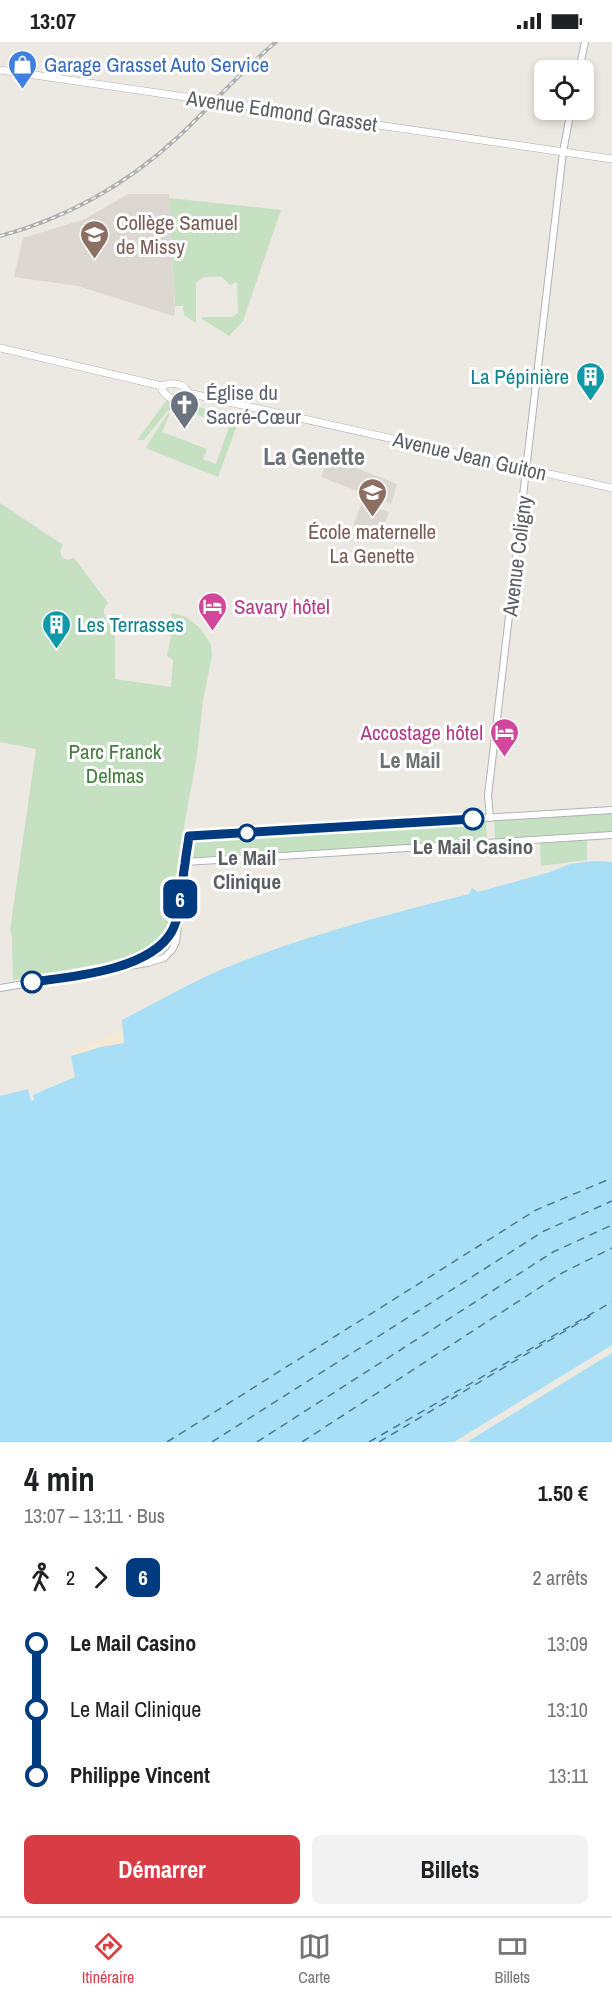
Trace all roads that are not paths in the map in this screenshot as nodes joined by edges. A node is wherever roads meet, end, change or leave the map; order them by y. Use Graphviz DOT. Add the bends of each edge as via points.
graph roads {
  1 [pos="585,42"];
  2 [pos="581,60"];
  3 [pos="0,70"];
  4 [pos="569,120"];
  5 [pos="563,152"];
  6 [pos="612,159"];
  7 [pos="0,348"];
  8 [pos="162,386"];
  9 [pos="188,393"];
  10 [pos="527,469"];
  11 [pos="612,488"];
  12 [pos="612,810"];
  13 [pos="490,818"];
  14 [pos="612,835"];
  15 [pos="185,862"];
  16 [pos="179,906"];
  17 [pos="113,968"];
  18 [pos="0,988"];
  1 -- 2 [label="street"];
  3 -- 5 [label="main road, Avenue Edmond Grasset"];
  4 -- 5 [label="street, Avenue Coligny"];
  5 -- 6 [label="main road, Avenue Edmond Grasset"];
  5 -- 10 [label="street, Avenue Coligny"];
  7 -- 8 [label="main road"];
  8 -- 9 [label="main road" via="177,384"];
  8 -- 9 [label="main road" via="172,399 184,398"];
  9 -- 10 [label="main road, Avenue Jean Guiton"];
  10 -- 11 [label="main road, Avenue Jean Guiton"];
  10 -- 13 [label="street, Avenue Coligny" via="488,795"];
  12 -- 13 [label="street"];
  13 -- 15 [label="street" via="189,836"];
  14 -- 15 [label="street"];
  15 -- 16 [label="street"];
  16 -- 17 [label="street" via="172,930 163,942 143,957"];
  16 -- 17 [label="street" via="179,932 172,950 157,961"];
  17 -- 18 [label="street"];
}
